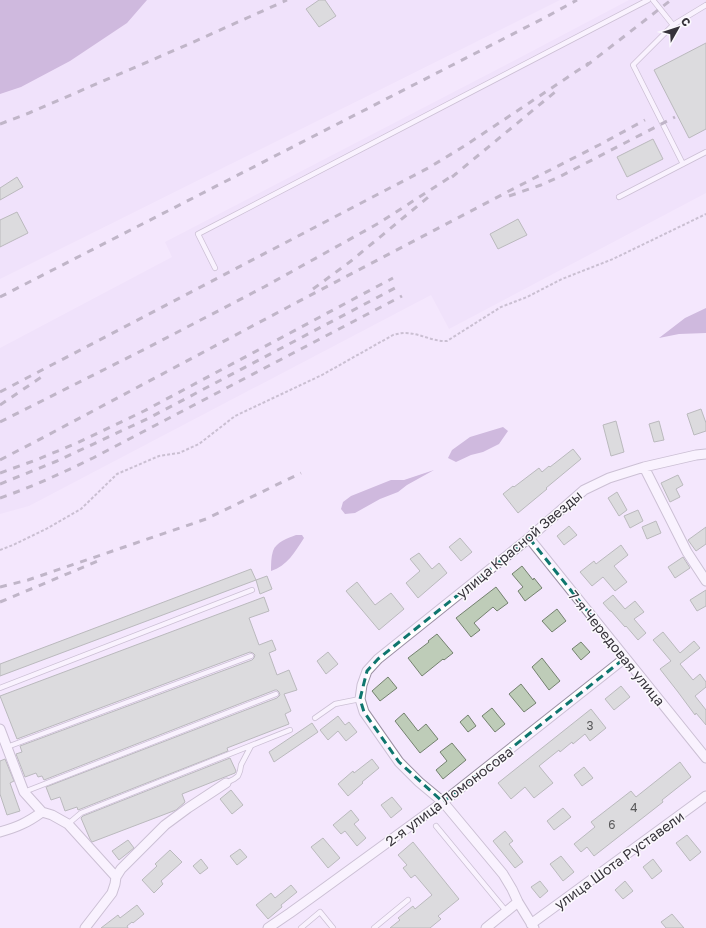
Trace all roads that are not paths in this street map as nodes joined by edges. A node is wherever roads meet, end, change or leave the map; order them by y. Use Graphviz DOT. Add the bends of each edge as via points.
graph roads {
  1 [pos="648,0"];
  2 [pos="653,0"];
  3 [pos="706,6"];
  4 [pos="672,25"];
  5 [pos="706,152"];
  6 [pos="683,164"];
  7 [pos="619,196"];
  8 [pos="215,268"];
  9 [pos="706,454"];
  10 [pos="644,467"];
  11 [pos="529,538"];
  12 [pos="706,581"];
  13 [pos="252,590"];
  14 [pos="251,656"];
  15 [pos="625,658"];
  16 [pos="0,688"];
  17 [pos="276,694"];
  18 [pos="360,698"];
  19 [pos="316,718"];
  20 [pos="290,730"];
  21 [pos="1,732"];
  22 [pos="251,746"];
  23 [pos="7,747"];
  24 [pos="706,758"];
  25 [pos="226,783"];
  26 [pos="24,792"];
  27 [pos="706,796"];
  28 [pos="443,802"];
  29 [pos="42,812"];
  30 [pos="68,824"];
  31 [pos="436,826"];
  32 [pos="0,832"];
  33 [pos="116,877"];
  34 [pos="408,900"];
  35 [pos="518,902"];
  36 [pos="506,911"];
  37 [pos="532,926"];
  38 [pos="85,928"];
  39 [pos="268,928"];
  40 [pos="300,928"];
  41 [pos="333,928"];
  42 [pos="374,928"];
  43 [pos="486,928"];
  1 -- 8 [label="lane" via="198,234"];
  2 -- 4 [label="lane"];
  3 -- 4 [label="lane"];
  4 -- 6 [label="lane" via="633,65"];
  5 -- 6 [label="lane"];
  6 -- 7 [label="lane"];
  9 -- 10 [label="street, улица Красной Звезды"];
  10 -- 11 [label="street, улица Красной Звезды" via="609,478 584,490"];
  10 -- 12 [label="street" via="687,552"];
  11 -- 15 [label="street, 7-я Чередовая улица"];
  11 -- 18 [label="street, улица Красной Звезды" via="378,658 367,671"];
  13 -- 16 [label="lane"];
  14 -- 23 [label="lane"];
  15 -- 24 [label="street, 7-я Чередовая улица"];
  15 -- 28 [label="street, 2-я улица Ломоносова"];
  17 -- 26 [label="lane"];
  18 -- 19 [label="lane" via="335,704"];
  18 -- 28 [label="street" via="364,712 399,762"];
  20 -- 22 [label="lane"];
  21 -- 23 [label="street"];
  22 -- 25 [label="lane" via="238,776"];
  22 -- 30 [label="lane" via="81,813"];
  23 -- 26 [label="street"];
  25 -- 33 [label="street" via="165,825"];
  26 -- 29 [label="street"];
  27 -- 37 [label="street, улица Шота Руставели"];
  28 -- 35 [label="street" via="503,874"];
  28 -- 39 [label="street, 2-я улица Ломоносова"];
  29 -- 30 [label="street"];
  29 -- 32 [label="street" via="29,821"];
  30 -- 33 [label="street"];
  31 -- 36 [label="lane"];
  33 -- 38 [label="street" via="112,893"];
  34 -- 42 [label="lane"];
  35 -- 36 [label="street"];
  35 -- 37 [label="street"];
  36 -- 43 [label="street"];
  40 -- 41 [label="lane" via="320,912"];
}
